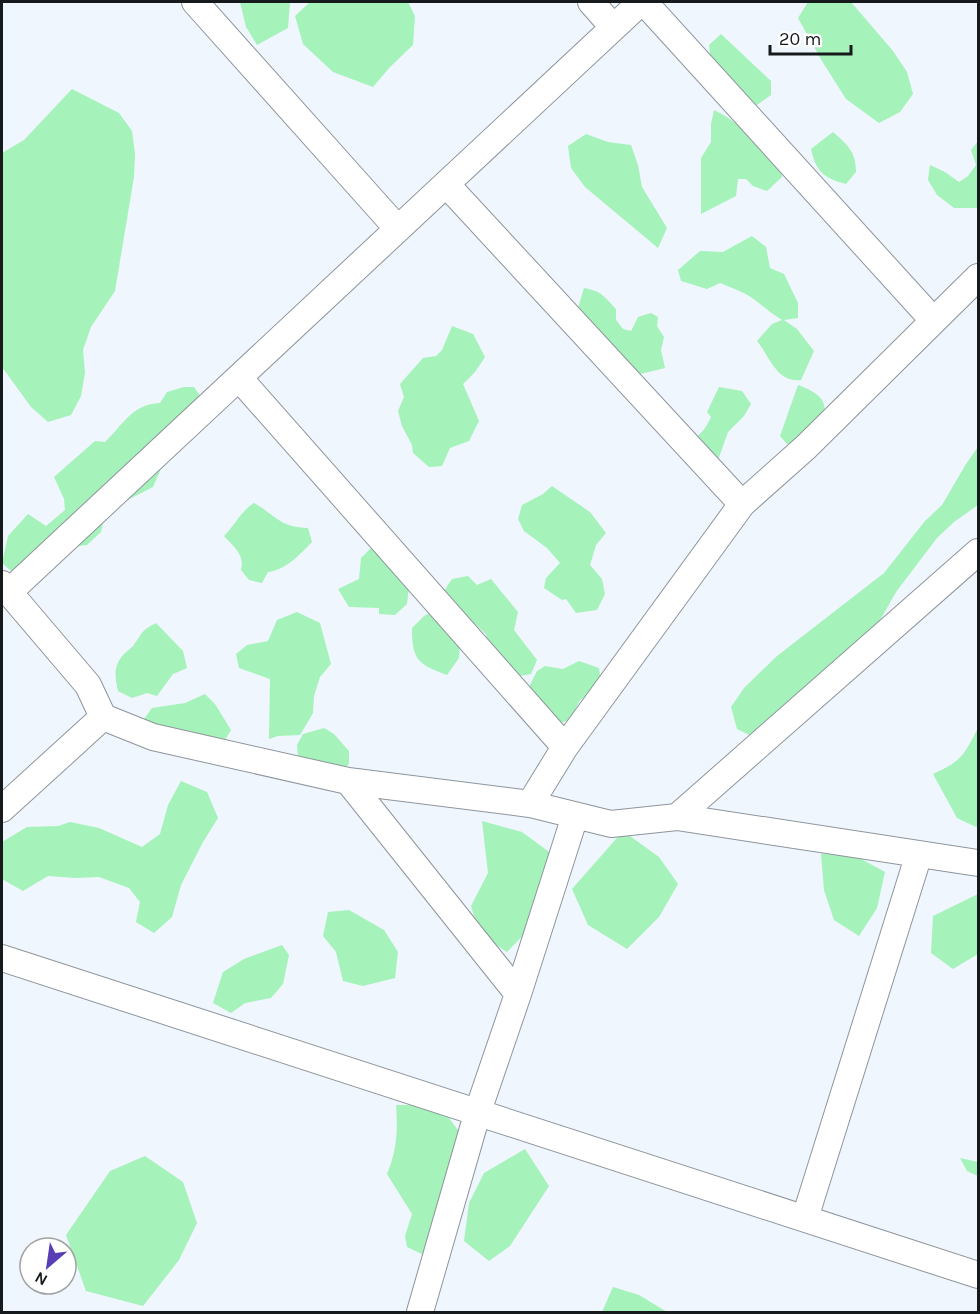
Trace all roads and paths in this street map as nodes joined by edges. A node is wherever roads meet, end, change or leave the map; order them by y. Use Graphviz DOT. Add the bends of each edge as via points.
graph roads {
  1 [pos="195,2"];
  2 [pos="591,2"];
  3 [pos="642,2"];
  4 [pos="614,27"];
  5 [pos="446,184"];
  6 [pos="398,229"];
  7 [pos="978,277"];
  8 [pos="933,320"];
  9 [pos="239,378"];
  10 [pos="742,504"];
  11 [pos="978,552"];
  12 [pos="5,588"];
  13 [pos="103,717"];
  14 [pos="565,747"];
  15 [pos="348,781"];
  16 [pos="530,804"];
  17 [pos="2,809"];
  18 [pos="574,816"];
  19 [pos="677,818"];
  20 [pos="919,854"];
  21 [pos="978,863"];
  22 [pos="2,958"];
  23 [pos="518,994"];
  24 [pos="478,1111"];
  25 [pos="805,1218"];
  26 [pos="978,1275"];
  27 [pos="420,1312"];
  1 -- 6 [label="street"];
  2 -- 4 [label="street"];
  3 -- 4 [label="street"];
  3 -- 8 [label="street"];
  4 -- 5 [label="street"];
  5 -- 6 [label="street"];
  5 -- 10 [label="street"];
  6 -- 9 [label="street"];
  7 -- 8 [label="street"];
  8 -- 10 [label="street" via="806,447"];
  9 -- 12 [label="street"];
  9 -- 14 [label="street"];
  10 -- 14 [label="street"];
  11 -- 19 [label="street"];
  12 -- 13 [label="street" via="88,685"];
  13 -- 15 [label="street" via="153,737"];
  13 -- 17 [label="street"];
  14 -- 16 [label="street"];
  15 -- 16 [label="street"];
  15 -- 23 [label="street"];
  16 -- 18 [label="street"];
  18 -- 19 [label="street" via="611,824"];
  18 -- 23 [label="street"];
  19 -- 20 [label="street"];
  20 -- 21 [label="street"];
  20 -- 25 [label="street"];
  22 -- 24 [label="street"];
  23 -- 24 [label="street"];
  24 -- 25 [label="street"];
  24 -- 27 [label="street"];
  25 -- 26 [label="street"];
}
